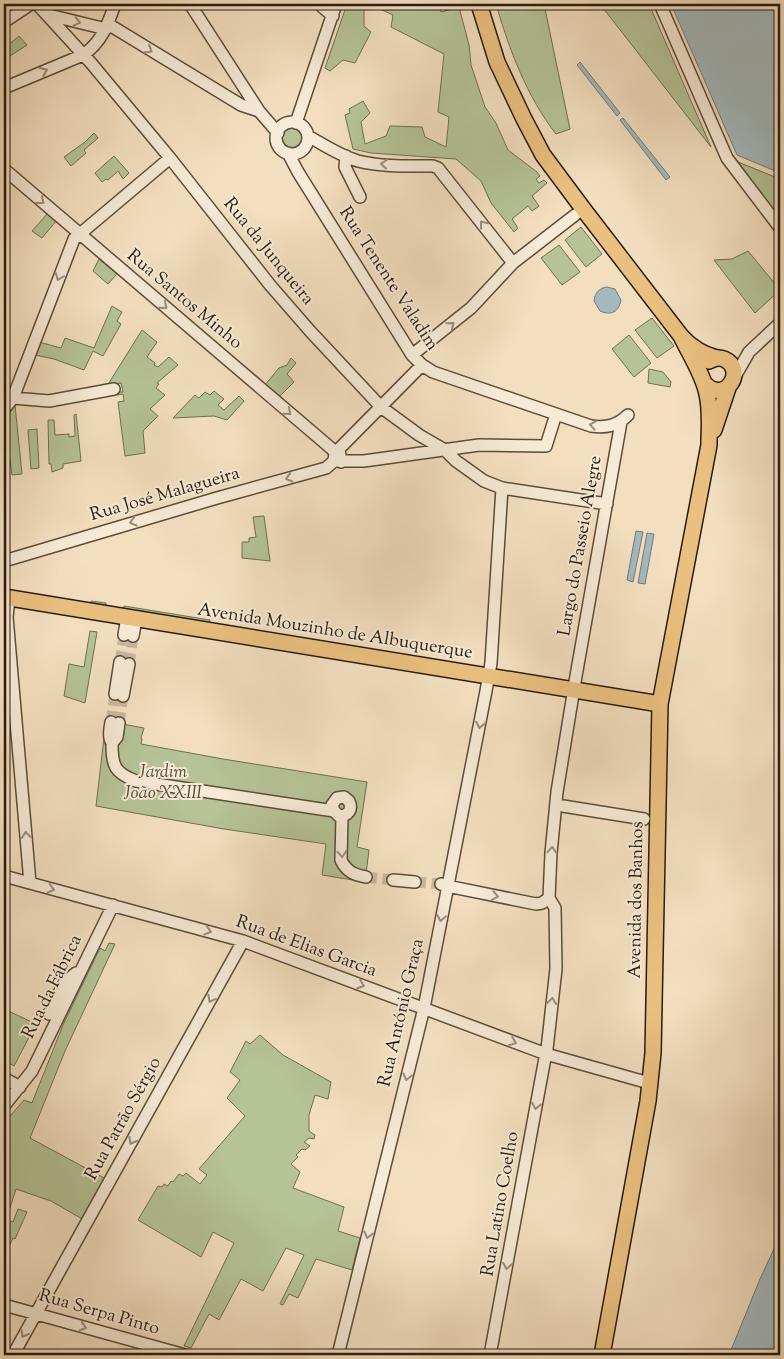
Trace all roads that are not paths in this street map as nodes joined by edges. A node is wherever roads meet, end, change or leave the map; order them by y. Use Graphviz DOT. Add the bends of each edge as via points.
graph roads {
  1 [pos="31,4"];
  2 [pos="37,4"];
  3 [pos="115,4"];
  4 [pos="190,4"];
  5 [pos="320,4"];
  6 [pos="336,4"];
  7 [pos="479,4"];
  8 [pos="660,4"];
  9 [pos="49,15"];
  10 [pos="332,16"];
  11 [pos="4,22"];
  12 [pos="107,27"];
  13 [pos="83,55"];
  14 [pos="4,88"];
  15 [pos="259,111"];
  16 [pos="296,123"];
  17 [pos="278,133"];
  18 [pos="308,136"];
  19 [pos="288,153"];
  20 [pos="346,156"];
  21 [pos="170,158"];
  22 [pos="4,169"];
  23 [pos="360,197"];
  24 [pos="575,216"];
  25 [pos="780,228"];
  26 [pos="79,234"];
  27 [pos="513,263"];
  28 [pos="780,323"];
  29 [pos="681,336"];
  30 [pos="749,352"];
  31 [pos="412,355"];
  32 [pos="720,358"];
  33 [pos="422,365"];
  34 [pos="703,380"];
  35 [pos="730,386"];
  36 [pos="114,389"];
  37 [pos="13,398"];
  38 [pos="381,407"];
  39 [pos="4,409"];
  40 [pos="556,414"];
  41 [pos="625,418"];
  42 [pos="709,445"];
  43 [pos="446,450"];
  44 [pos="338,462"];
  45 [pos="502,488"];
  46 [pos="607,504"];
  47 [pos="4,561"];
  48 [pos="6,598"];
  49 [pos="132,618"];
  50 [pos="129,636"];
  51 [pos="124,663"];
  52 [pos="489,677"];
  53 [pos="575,683"];
  54 [pos="119,695"];
  55 [pos="660,704"];
  56 [pos="115,722"];
  57 [pos="564,806"];
  58 [pos="644,819"];
  59 [pos="4,876"];
  60 [pos="366,877"];
  61 [pos="393,880"];
  62 [pos="415,882"];
  63 [pos="30,884"];
  64 [pos="444,885"];
  65 [pos="549,898"];
  66 [pos="113,905"];
  67 [pos="243,941"];
  68 [pos="85,962"];
  69 [pos="424,1008"];
  70 [pos="49,1014"];
  71 [pos="4,1078"];
  72 [pos="649,1083"];
  73 [pos="20,1088"];
  74 [pos="4,1106"];
  75 [pos="4,1305"];
  76 [pos="36,1314"];
  77 [pos="13,1355"];
  78 [pos="185,1355"];
  79 [pos="338,1355"];
  80 [pos="490,1355"];
  81 [pos="602,1355"];
  1 -- 11 [label="street"];
  2 -- 9 [label="street, Rua da Junqueira"];
  3 -- 12 [label="street"];
  4 -- 15 [label="street"];
  5 -- 10 [label="street"];
  6 -- 10 [label="street"];
  7 -- 29 [label="main road" via="497,62 543,155"];
  8 -- 25 [label="street" via="727,158"];
  9 -- 12 [label="street, one-way"];
  9 -- 13 [label="street, Rua da Junqueira"];
  10 -- 16 [label="street"];
  12 -- 13 [label="street" via="97,44"];
  12 -- 15 [label="street, one-way" via="241,105"];
  14 -- 13 [label="street, one-way"];
  13 -- 21 [label="street, Rua da Junqueira"];
  15 -- 17 [label="street"];
  16 -- 17 [label="street" via="285,124"];
  16 -- 18 [label="street" via="303,126"];
  17 -- 19 [label="street" via="278,145"];
  18 -- 19 [label="street" via="302,150"];
  18 -- 20 [label="street"];
  19 -- 31 [label="street, Rua Tenente Valadim"];
  20 -- 23 [label="street" via="345,167"];
  27 -- 20 [label="street, one-way" via="438,168 358,161"];
  21 -- 26 [label="street"];
  21 -- 38 [label="street, Rua da Junqueira" via="270,285"];
  22 -- 26 [label="street, Rua Santos Minho, one-way"];
  24 -- 27 [label="street"];
  26 -- 37 [label="street, one-way" via="74,239"];
  26 -- 44 [label="street, Rua Santos Minho, one-way" via="332,449"];
  31 -- 27 [label="street, one-way" via="471,308"];
  28 -- 30 [label="street"];
  29 -- 32 [label="main road" via="692,348"];
  29 -- 34 [label="main road, Avenida dos Banhos"];
  30 -- 32 [label="street"];
  30 -- 35 [label="street"];
  31 -- 33 [label="street, Rua Tenente Valadim"];
  32 -- 34 [label="main road" via="705,364"];
  32 -- 35 [label="main road" via="733,369"];
  33 -- 38 [label="street"];
  33 -- 40 [label="street, Rua Tenente Valadim" via="433,372"];
  34 -- 35 [label="main road" via="713,390"];
  34 -- 42 [label="main road, Avenida dos Banhos" via="709,406"];
  35 -- 42 [label="main road, Avenida dos Banhos"];
  36 -- 37 [label="street" via="49,401"];
  37 -- 39 [label="street"];
  38 -- 43 [label="street, Rua da Junqueira"];
  38 -- 44 [label="street" via="340,448"];
  41 -- 40 [label="street, Rua Tenente Valadim, one-way" via="600,427"];
  40 -- 43 [label="street, Rua José Malagueira" via="546,446 479,445"];
  41 -- 46 [label="street, Largo do Passeio Alegre"];
  42 -- 55 [label="main road, Avenida dos Banhos"];
  43 -- 44 [label="street, Rua José Malagueira"];
  43 -- 45 [label="street, Rua da Junqueira" via="484,481"];
  44 -- 47 [label="street, Rua José Malagueira, one-way"];
  45 -- 46 [label="street, Rua da Junqueira"];
  45 -- 52 [label="street, Rua António Graça"];
  46 -- 53 [label="street, Largo do Passeio Alegre"];
  48 -- 49 [label="main road, Avenida Mouzinho de Albuquerque"];
  63 -- 48 [label="street, one-way"];
  49 -- 50 [label="street"];
  49 -- 52 [label="main road, Avenida Mouzinho de Albuquerque"];
  51 -- 54 [label="street"];
  52 -- 53 [label="main road, Avenida Mouzinho de Albuquerque"];
  52 -- 64 [label="street, Rua António Graça, one-way"];
  53 -- 55 [label="main road, Avenida Mouzinho de Albuquerque"];
  65 -- 53 [label="street, Largo do Passeio Alegre, one-way" via="557,792"];
  55 -- 72 [label="main road, Avenida dos Banhos" via="653,1053"];
  56 -- 60 [label="street, one-way" via="109,736 111,756 120,773 136,781 338,813 341,860 352,874"];
  57 -- 58 [label="street"];
  59 -- 63 [label="street, Rua de Elias Garcia"];
  61 -- 62 [label="street"];
  63 -- 66 [label="street, Rua de Elias Garcia, one-way"];
  64 -- 65 [label="street, one-way" via="536,904"];
  64 -- 69 [label="street, Rua António Graça, one-way"];
  65 -- 80 [label="street, Rua Latino Coelho" via="555,908 556,969 546,1054"];
  66 -- 67 [label="street, Rua de Elias Garcia, one-way"];
  66 -- 68 [label="street, Rua da Fábrica"];
  67 -- 69 [label="street, Rua de Elias Garcia, one-way"];
  67 -- 76 [label="street, Rua Patrão Sérgio, one-way"];
  68 -- 70 [label="street" via="64,983"];
  68 -- 73 [label="street, Rua da Fábrica" via="32,1071"];
  69 -- 72 [label="street, Rua de Elias Garcia, one-way" via="546,1054"];
  69 -- 79 [label="street, Rua António Graça, one-way"];
  71 -- 73 [label="street"];
  72 -- 81 [label="main road, Avenida dos Banhos"];
  73 -- 74 [label="street, Rua da Fábrica"];
  75 -- 76 [label="street, Rua Serpa Pinto"];
  76 -- 77 [label="street, Rua Patrão Sérgio, one-way"];
  76 -- 78 [label="street, Rua Serpa Pinto, one-way"];
}
